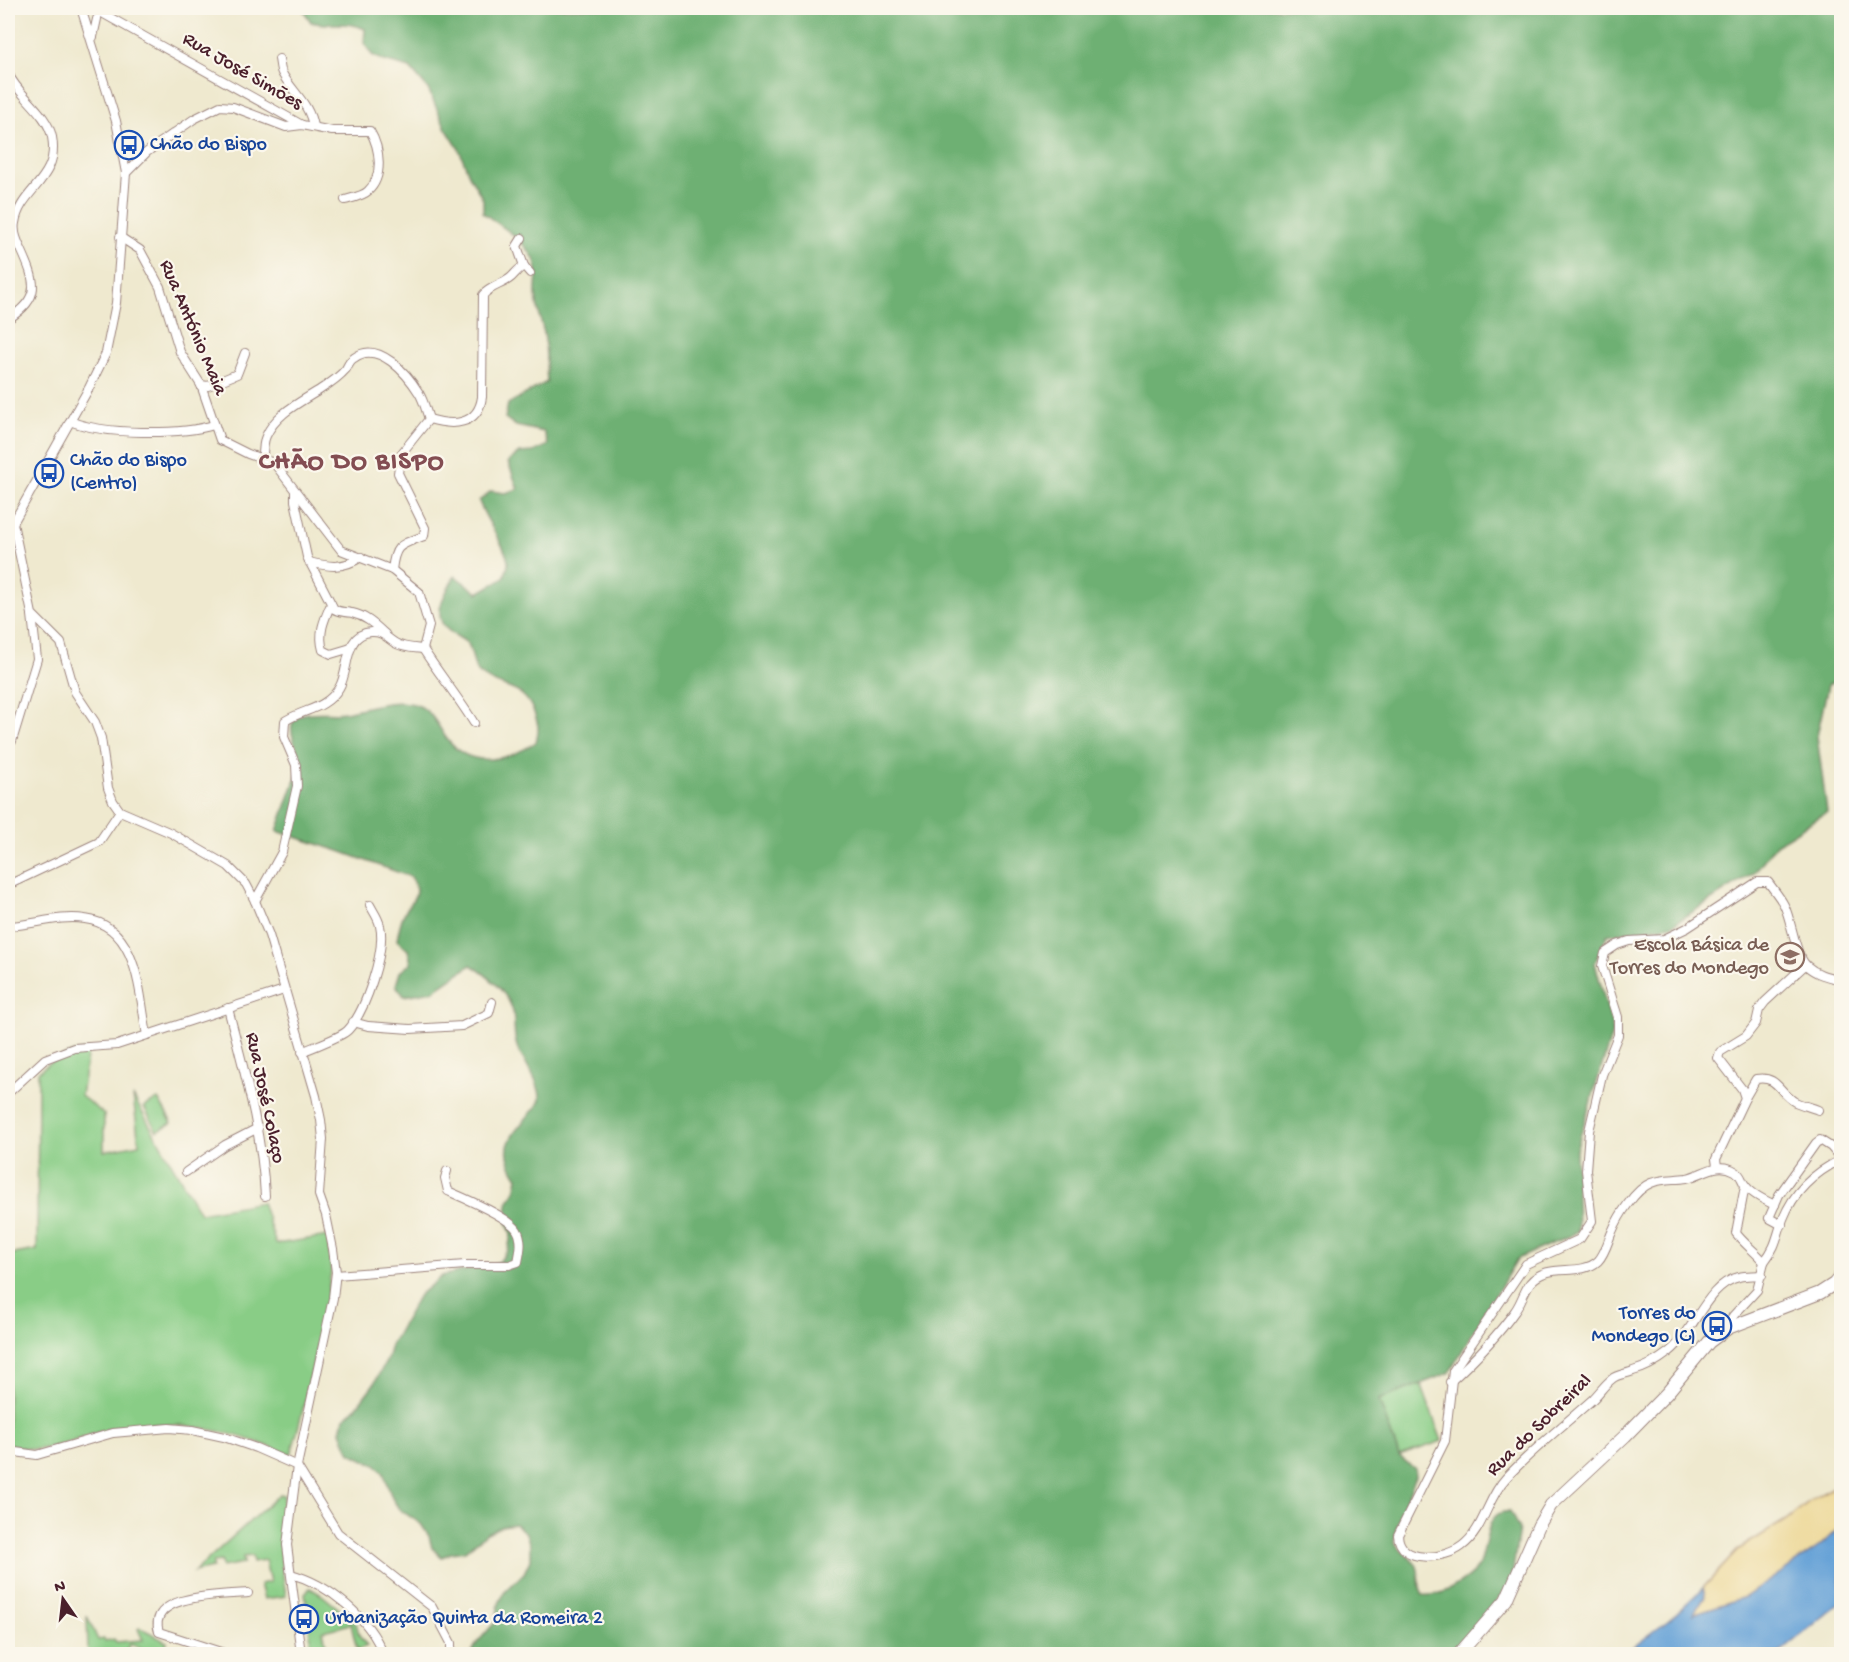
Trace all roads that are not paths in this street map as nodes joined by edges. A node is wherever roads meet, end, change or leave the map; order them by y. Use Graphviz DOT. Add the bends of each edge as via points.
graph roads {
  1 [pos="81,8"];
  2 [pos="100,13"];
  3 [pos="86,18"];
  4 [pos="93,40"];
  5 [pos="279,59"];
  6 [pos="8,73"];
  7 [pos="302,125"];
  8 [pos="313,128"];
  9 [pos="126,173"];
  10 [pos="345,200"];
  11 [pos="120,237"];
  12 [pos="522,238"];
  13 [pos="8,319"];
  14 [pos="245,353"];
  15 [pos="201,385"];
  16 [pos="429,419"];
  17 [pos="70,421"];
  18 [pos="214,425"];
  19 [pos="262,459"];
  20 [pos="295,490"];
  21 [pos="10,523"];
  22 [pos="361,557"];
  23 [pos="309,562"];
  24 [pos="392,570"];
  25 [pos="331,604"];
  26 [pos="32,614"];
  27 [pos="386,635"];
  28 [pos="351,648"];
  29 [pos="423,649"];
  30 [pos="474,723"];
  31 [pos="8,744"];
  32 [pos="120,811"];
  33 [pos="8,885"];
  34 [pos="255,901"];
  35 [pos="370,905"];
  36 [pos="8,926"];
  37 [pos="1805,965"];
  38 [pos="1842,980"];
  39 [pos="284,990"];
  40 [pos="492,1002"];
  41 [pos="228,1008"];
  42 [pos="353,1022"];
  43 [pos="147,1035"];
  44 [pos="302,1052"];
  45 [pos="8,1094"];
  46 [pos="1745,1098"];
  47 [pos="1818,1110"];
  48 [pos="258,1128"];
  49 [pos="1841,1159"];
  50 [pos="1717,1166"];
  51 [pos="447,1171"];
  52 [pos="186,1172"];
  53 [pos="1745,1186"];
  54 [pos="265,1196"];
  55 [pos="1775,1205"];
  56 [pos="1782,1225"];
  57 [pos="1764,1262"];
  58 [pos="1842,1274"];
  59 [pos="336,1275"];
  60 [pos="1762,1275"];
  61 [pos="1728,1328"];
  62 [pos="1450,1382"];
  63 [pos="8,1451"];
  64 [pos="297,1466"];
  65 [pos="291,1574"];
  66 [pos="249,1593"];
  67 [pos="227,1654"];
  68 [pos="301,1654"];
  69 [pos="383,1654"];
  70 [pos="452,1654"];
  71 [pos="1460,1654"];
  1 -- 3 [label="street"];
  2 -- 3 [label="street"];
  2 -- 4 [label="street"];
  2 -- 7 [label="street, Rua José Simões"];
  3 -- 4 [label="street"];
  4 -- 9 [label="street"];
  5 -- 8 [label="street" via="281,72 302,100"];
  6 -- 13 [label="street" via="47,125 54,152 48,171 16,216 16,237 34,287 27,304"];
  7 -- 8 [label="street"];
  7 -- 9 [label="street" via="286,127 220,106 147,152"];
  8 -- 10 [label="street" via="370,131 375,139 377,182 366,194"];
  9 -- 11 [label="street"];
  11 -- 15 [label="street, Rua António Maia" via="140,250 160,287 180,352"];
  11 -- 17 [label="street" via="116,303 105,353"];
  12 -- 16 [label="street" via="517,246 527,269 520,267 483,295 481,407 471,418 453,423"];
  14 -- 15 [label="street" via="237,374 208,386"];
  15 -- 18 [label="street, Rua António Maia"];
  16 -- 19 [label="street" via="420,395 401,369 390,360 364,353 281,417 265,437"];
  16 -- 24 [label="street" via="401,454 398,473 425,528 424,536 398,547"];
  17 -- 18 [label="street" via="88,427 161,432"];
  17 -- 21 [label="street"];
  18 -- 19 [label="street, Rua António Maia" via="220,440"];
  19 -- 20 [label="street, Rua António Maia" via="274,463"];
  20 -- 22 [label="street, Rua António Maia" via="341,550"];
  20 -- 23 [label="street"];
  21 -- 26 [label="street"];
  22 -- 23 [label="street" via="341,567"];
  22 -- 24 [label="street, Rua António Maia"];
  23 -- 25 [label="street"];
  24 -- 29 [label="street, Rua António Maia" via="419,592 429,626"];
  25 -- 27 [label="street" via="337,611 369,620"];
  25 -- 28 [label="street" via="323,619 324,651 331,654"];
  26 -- 31 [label="street" via="37,659"];
  26 -- 32 [label="street" via="61,644 75,692 101,738 108,788"];
  27 -- 28 [label="street" via="365,633 355,639"];
  27 -- 29 [label="street" via="395,643"];
  28 -- 34 [label="street" via="340,686 327,704 285,721 284,737 296,765 297,786 282,852"];
  29 -- 30 [label="street"];
  32 -- 33 [label="street" via="99,842"];
  32 -- 34 [label="street" via="171,833 228,866 246,884"];
  34 -- 39 [label="street"];
  35 -- 42 [label="street" via="380,924 378,963"];
  36 -- 43 [label="street" via="86,919 117,933 133,958"];
  37 -- 38 [label="street"];
  37 -- 46 [label="street" via="1765,1002 1746,1036 1720,1052 1718,1058"];
  37 -- 62 [label="street" via="1783,903 1768,882 1757,882 1664,939 1629,941 1605,953 1602,966 1618,1017 1618,1035 1602,1075 1589,1131 1586,1170 1592,1221 1580,1239 1526,1264 1453,1371"];
  39 -- 41 [label="street"];
  39 -- 44 [label="street"];
  40 -- 42 [label="street" via="489,1013 462,1026 410,1029"];
  41 -- 43 [label="street"];
  41 -- 48 [label="street, Rua José Colaço"];
  42 -- 44 [label="street" via="347,1031"];
  43 -- 45 [label="street" via="117,1045 74,1048 45,1059"];
  44 -- 59 [label="street" via="321,1120 319,1195"];
  46 -- 47 [label="street" via="1756,1079 1765,1077 1796,1102"];
  46 -- 50 [label="street" via="1716,1159"];
  48 -- 52 [label="street"];
  48 -- 54 [label="street, Rua José Colaço"];
  49 -- 55 [label="street" via="1826,1143 1817,1141"];
  49 -- 56 [label="street" via="1806,1183"];
  50 -- 53 [label="street" via="1734,1170"];
  50 -- 62 [label="street" via="1687,1178 1649,1184 1630,1200 1597,1261 1583,1268 1548,1271 1530,1283 1509,1320 1477,1358"];
  51 -- 59 [label="street" via="448,1191 507,1221 518,1231 519,1262"];
  53 -- 55 [label="street"];
  53 -- 57 [label="street" via="1736,1233"];
  55 -- 56 [label="street" via="1769,1218"];
  56 -- 57 [label="street" via="1775,1247"];
  57 -- 60 [label="street"];
  58 -- 61 [label="main road" via="1820,1293"];
  59 -- 64 [label="street"];
  60 -- 61 [label="street" via="1757,1290 1733,1316"];
  60 -- 62 [label="street, Rua do Sobreiral" via="1737,1277 1720,1287 1669,1352 1635,1371 1614,1377 1503,1481 1487,1505 1476,1533 1460,1548 1418,1557 1402,1546 1398,1535 1445,1441"];
  61 -- 71 [label="main road" via="1709,1342 1668,1393 1551,1505 1506,1600"];
  63 -- 64 [label="street" via="37,1455 113,1433 169,1428 224,1437"];
  64 -- 65 [label="street" via="287,1545"];
  64 -- 70 [label="street" via="338,1533 432,1607 451,1642"];
  65 -- 68 [label="street"];
  65 -- 69 [label="street" via="326,1588 360,1617"];
  66 -- 67 [label="street" via="185,1600 164,1610 159,1618 159,1632"];
}
